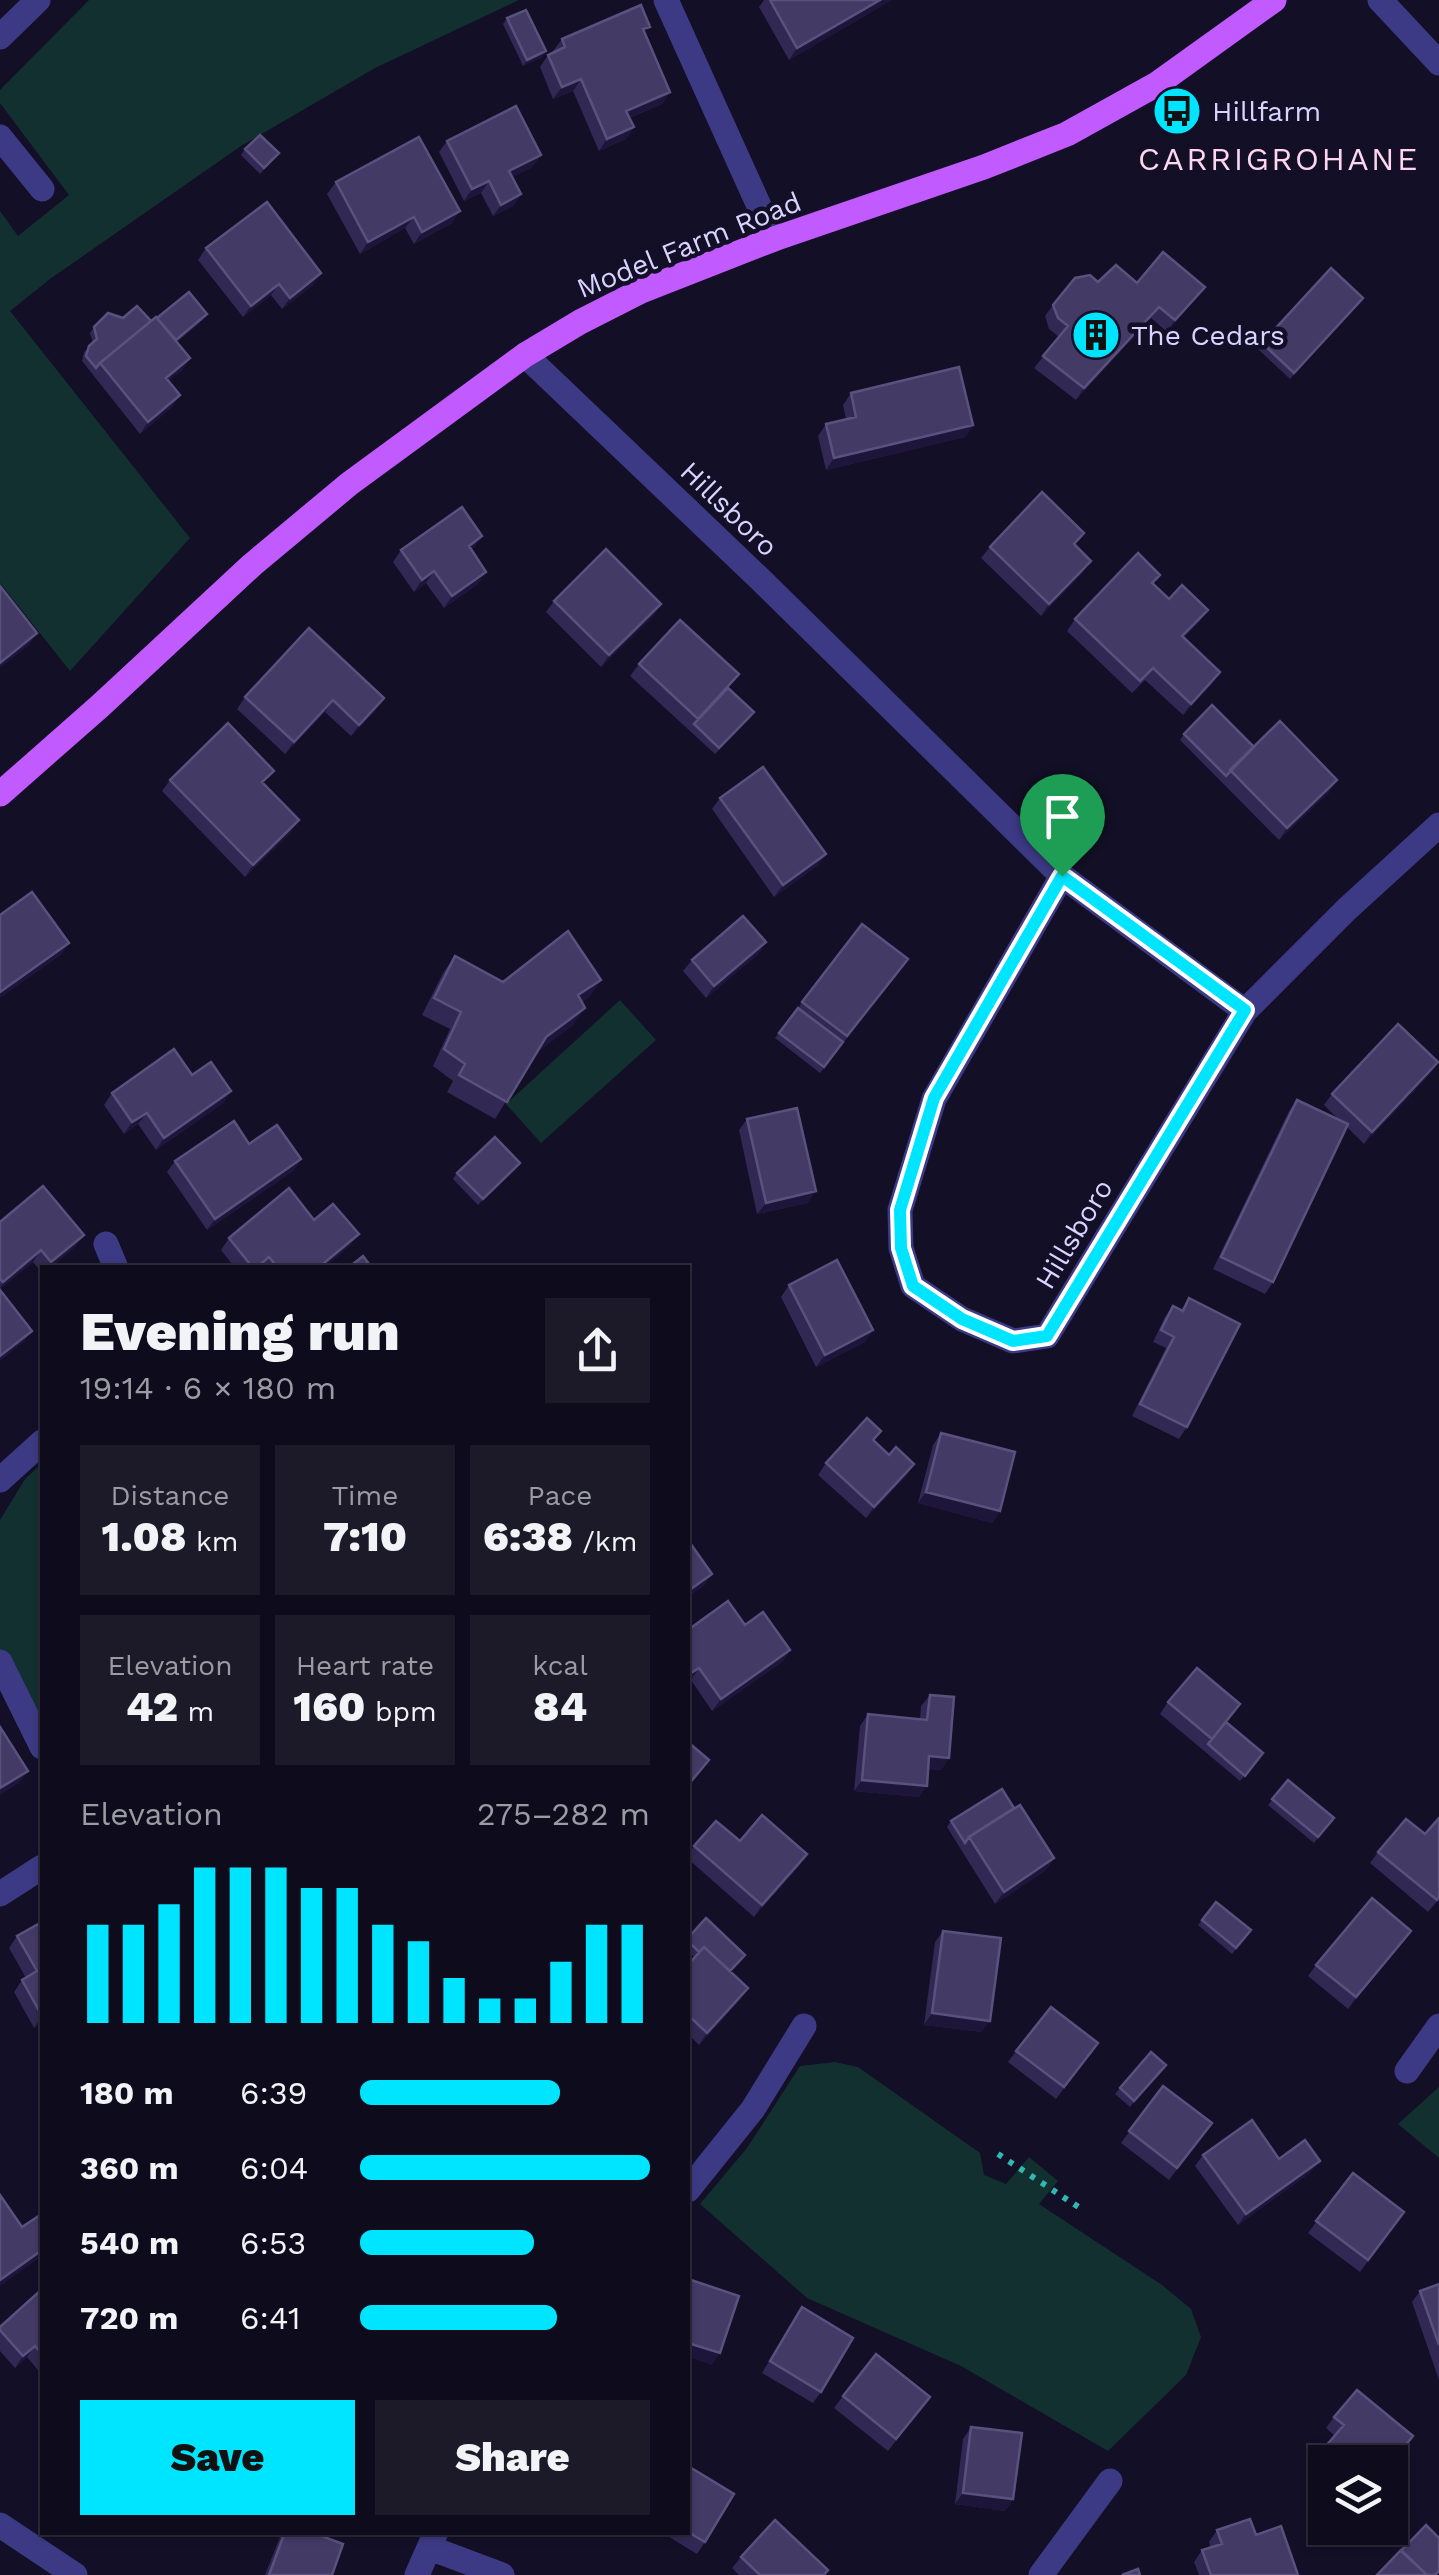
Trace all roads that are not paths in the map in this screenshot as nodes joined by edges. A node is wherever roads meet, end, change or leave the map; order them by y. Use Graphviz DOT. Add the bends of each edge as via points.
graph roads {
  1 [pos="38,0"];
  2 [pos="666,0"];
  3 [pos="1274,0"];
  4 [pos="1380,0"];
  5 [pos="0,36"];
  6 [pos="1439,62"];
  7 [pos="0,137"];
  8 [pos="42,189"];
  9 [pos="774,239"];
  10 [pos="524,354"];
  11 [pos="0,794"];
  12 [pos="1439,824"];
  13 [pos="1062,876"];
  14 [pos="1245,1010"];
  15 [pos="40,1444"];
  16 [pos="0,1480"];
  17 [pos="0,1662"];
  18 [pos="40,1743"];
  19 [pos="40,1868"];
  20 [pos="0,1894"];
  21 [pos="804,2026"];
  22 [pos="1439,2026"];
  23 [pos="1407,2071"];
  24 [pos="690,2188"];
  25 [pos="1110,2481"];
  26 [pos="0,2525"];
  27 [pos="433,2540"];
  28 [pos="76,2575"];
  29 [pos="417,2575"];
  30 [pos="502,2575"];
  31 [pos="1040,2575"];
  1 -- 5 [label="street"];
  2 -- 9 [label="street"];
  3 -- 9 [label="main road, Model Farm Road" via="1156,84 1067,134"];
  4 -- 6 [label="street"];
  7 -- 8 [label="street"];
  9 -- 10 [label="main road, Model Farm Road" via="641,291"];
  10 -- 11 [label="main road, Model Farm Road" via="252,565"];
  10 -- 13 [label="street, Hillsboro"];
  12 -- 14 [label="street, Hillsboro"];
  13 -- 14 [label="street, Hillsboro"];
  13 -- 14 [label="street, Hillsboro" via="934,1098 900,1210 901,1248 913,1286 962,1319 1013,1341 1047,1336"];
  15 -- 16 [label="street"];
  17 -- 18 [label="street"];
  19 -- 20 [label="street"];
  21 -- 24 [label="street" via="753,2110"];
  22 -- 23 [label="street"];
  25 -- 31 [label="street"];
  26 -- 28 [label="street"];
  27 -- 29 [label="street"];
  27 -- 30 [label="street"];
}
